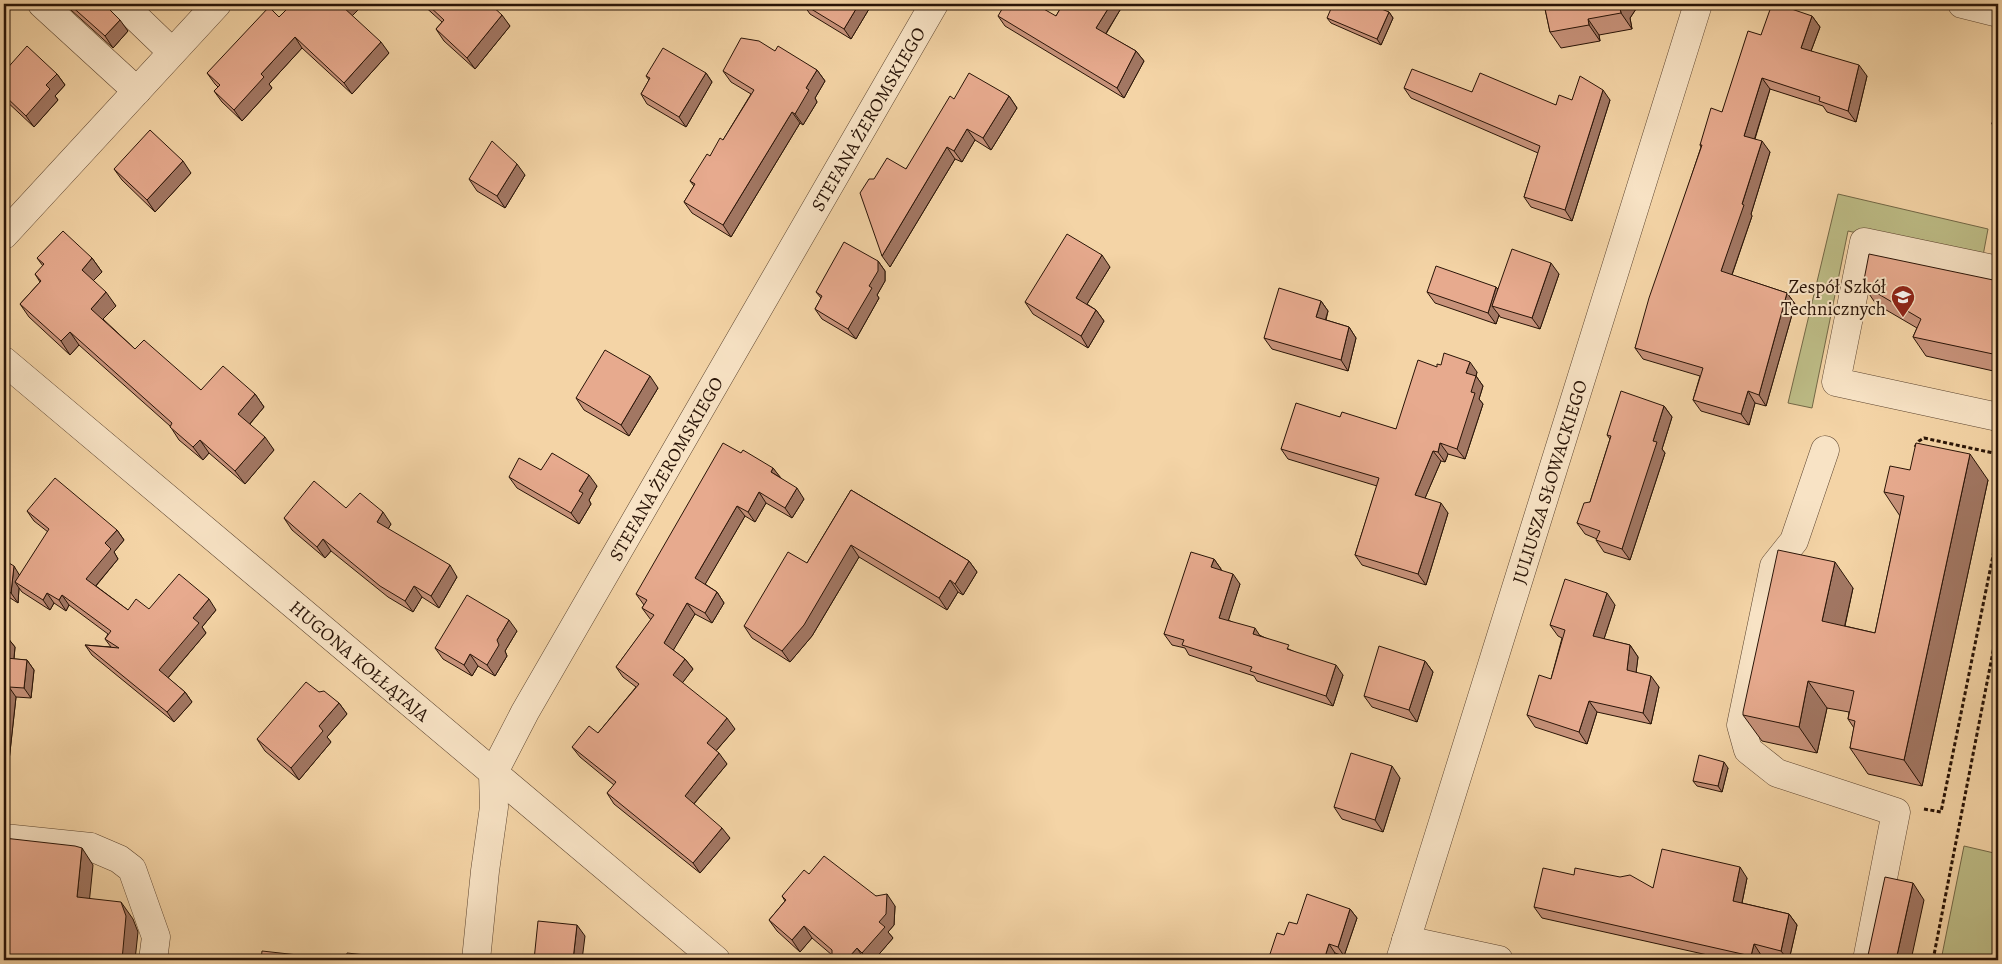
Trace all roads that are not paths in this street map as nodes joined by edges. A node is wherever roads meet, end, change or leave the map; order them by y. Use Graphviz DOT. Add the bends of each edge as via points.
graph roads {
  1 [pos="42,4"];
  2 [pos="122,4"];
  3 [pos="217,4"];
  4 [pos="934,4"];
  5 [pos="1698,4"];
  6 [pos="1962,4"];
  7 [pos="1998,13"];
  8 [pos="172,52"];
  9 [pos="137,91"];
  10 [pos="4,235"];
  11 [pos="1998,270"];
  12 [pos="4,361"];
  13 [pos="1998,417"];
  14 [pos="1825,450"];
  15 [pos="493,774"];
  16 [pos="4,838"];
  17 [pos="1403,950"];
  18 [pos="153,960"];
  19 [pos="476,960"];
  20 [pos="716,960"];
  21 [pos="1499,960"];
  22 [pos="1867,960"];
  1 -- 9 [label="street"];
  2 -- 8 [label="street"];
  3 -- 8 [label="street"];
  4 -- 15 [label="street, STEFANA ŻEROMSKIEGO" via="535,695"];
  5 -- 17 [label="street, JULIUSZA SŁOWACKIEGO"];
  6 -- 7 [label="street"];
  8 -- 9 [label="street"];
  9 -- 10 [label="street"];
  11 -- 13 [label="street" via="1864,242 1836,382"];
  12 -- 15 [label="street, HUGONA KOŁŁĄTAJA"];
  14 -- 22 [label="street" via="1794,541 1774,566 1740,725 1748,750 1777,773 1896,812"];
  15 -- 19 [label="street, STEFANA ŻEROMSKIEGO" via="494,807"];
  15 -- 20 [label="street, HUGONA KOŁŁĄTAJA"];
  16 -- 18 [label="street" via="91,846 132,869 156,937"];
  17 -- 21 [label="street"];
}
